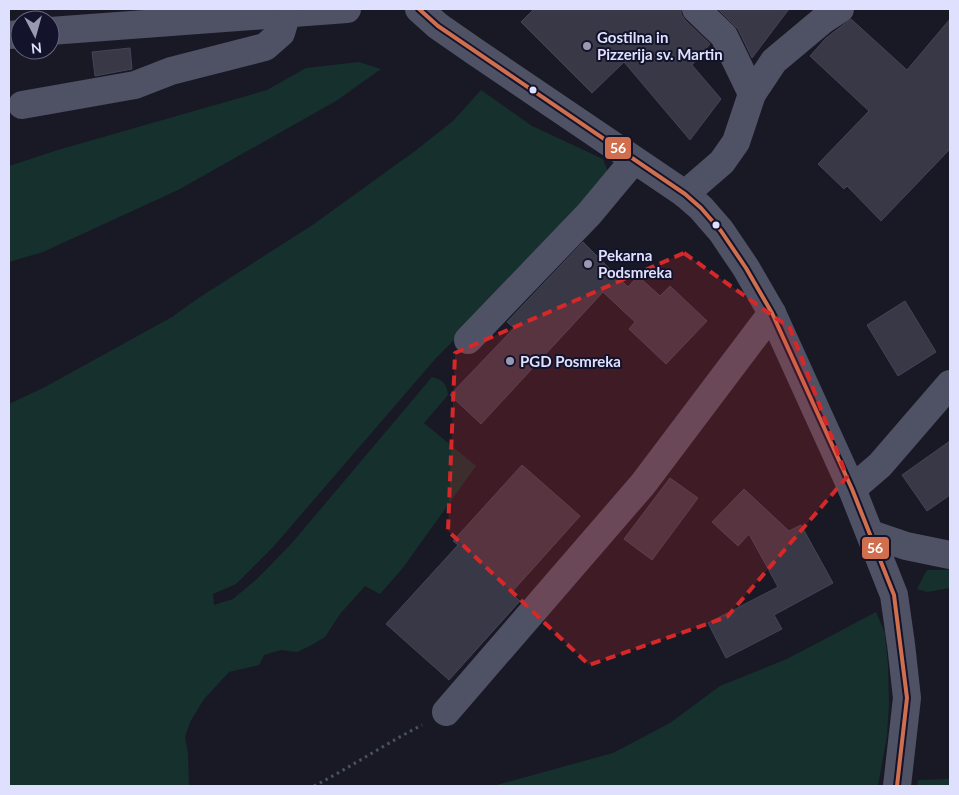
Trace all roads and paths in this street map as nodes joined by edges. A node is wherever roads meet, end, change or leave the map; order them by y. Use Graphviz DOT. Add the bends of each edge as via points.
graph roads {
  1 [pos="347,9"];
  2 [pos="418,9"];
  3 [pos="696,9"];
  4 [pos="840,9"];
  5 [pos="287,13"];
  6 [pos="60,30"];
  7 [pos="752,94"];
  8 [pos="22,105"];
  9 [pos="634,160"];
  10 [pos="685,194"];
  11 [pos="772,313"];
  12 [pos="468,340"];
  13 [pos="950,384"];
  14 [pos="852,489"];
  15 [pos="871,534"];
  16 [pos="950,534"];
  17 [pos="938,552"];
  18 [pos="446,712"];
  19 [pos="314,786"];
  20 [pos="897,786"];
  1 -- 5 [label="street"];
  2 -- 9 [label="street"];
  3 -- 7 [label="street" via="724,36"];
  4 -- 7 [label="street" via="774,61"];
  5 -- 6 [label="street"];
  5 -- 8 [label="street" via="281,32 265,47 171,71 135,84"];
  7 -- 10 [label="street" via="736,142 722,162"];
  9 -- 10 [label="street"];
  9 -- 12 [label="street" via="589,214"];
  10 -- 11 [label="street" via="721,231"];
  11 -- 14 [label="street"];
  11 -- 18 [label="street" via="643,484"];
  13 -- 14 [label="street" via="880,465"];
  14 -- 15 [label="street"];
  15 -- 17 [label="street" via="906,546"];
  15 -- 20 [label="street" via="894,595 907,698"];
  16 -- 17 [label="street"];
  18 -- 19 [label="path"];
}
